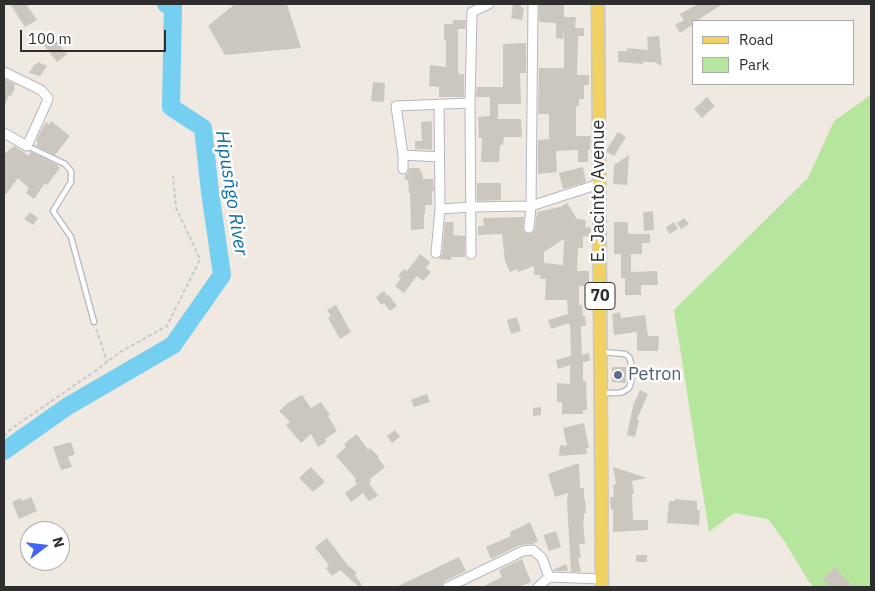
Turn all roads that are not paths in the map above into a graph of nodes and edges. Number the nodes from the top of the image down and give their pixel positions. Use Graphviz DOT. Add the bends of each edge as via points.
graph roads {
  1 [pos="489,4"];
  2 [pos="533,4"];
  3 [pos="598,4"];
  4 [pos="4,72"];
  5 [pos="439,104"];
  6 [pos="470,104"];
  7 [pos="4,133"];
  8 [pos="28,146"];
  9 [pos="403,155"];
  10 [pos="439,157"];
  11 [pos="403,168"];
  12 [pos="599,184"];
  13 [pos="531,206"];
  14 [pos="471,207"];
  15 [pos="440,209"];
  16 [pos="529,228"];
  17 [pos="436,253"];
  18 [pos="471,254"];
  19 [pos="94,322"];
  20 [pos="600,352"];
  21 [pos="601,393"];
  22 [pos="544,582"];
  23 [pos="602,583"];
  24 [pos="448,587"];
  25 [pos="553,587"];
  1 -- 6 [label="street" via="472,12"];
  2 -- 13 [label="street"];
  3 -- 12 [label="main road, E. Jacinto Avenue / 70"];
  4 -- 8 [label="street" via="41,90 48,98"];
  5 -- 6 [label="street"];
  5 -- 9 [label="street" via="396,106"];
  5 -- 10 [label="street"];
  6 -- 14 [label="street"];
  7 -- 8 [label="street"];
  8 -- 19 [label="lane" via="65,164 70,171 71,182 53,211 71,237"];
  9 -- 10 [label="street"];
  9 -- 11 [label="street"];
  10 -- 15 [label="street"];
  12 -- 13 [label="street"];
  12 -- 20 [label="main road, E. Jacinto Avenue / 70"];
  13 -- 14 [label="street"];
  13 -- 16 [label="street"];
  14 -- 15 [label="street"];
  14 -- 18 [label="street"];
  15 -- 17 [label="street"];
  20 -- 21 [label="main road, E. Jacinto Avenue / 70"];
  20 -- 21 [label="lane" via="625,354 631,363 629,388 618,393"];
  21 -- 23 [label="main road, E. Jacinto Avenue / 70"];
  22 -- 23 [label="street"];
  22 -- 24 [label="street" via="542,558 533,550 524,550"];
  22 -- 25 [label="street"];
}
